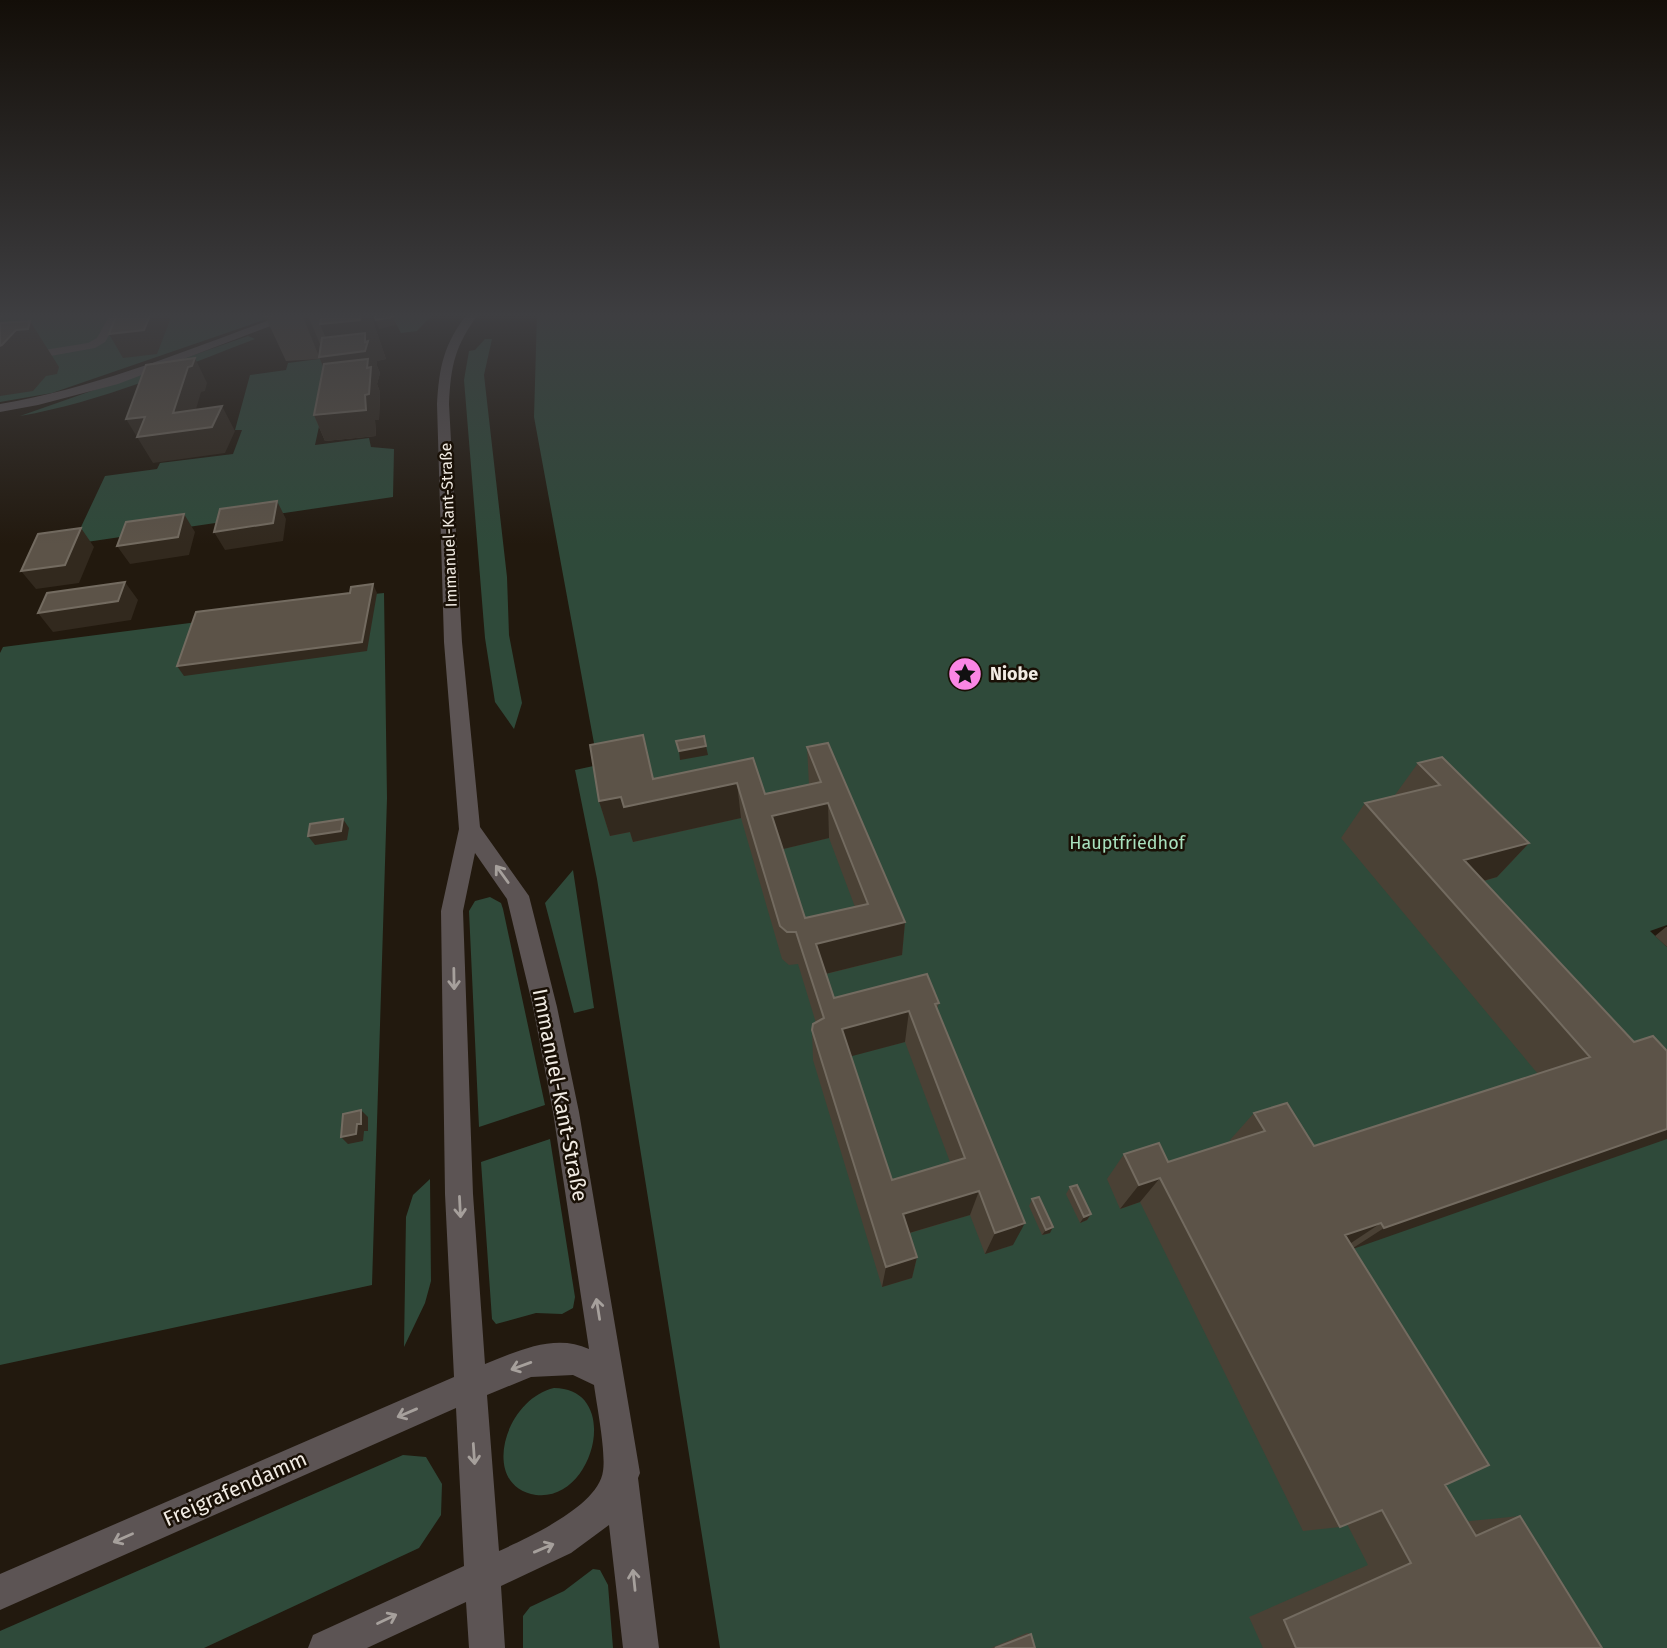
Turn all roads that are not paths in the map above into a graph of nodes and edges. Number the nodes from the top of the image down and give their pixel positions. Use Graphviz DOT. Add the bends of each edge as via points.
graph roads {
  1 [pos="82,390"];
  2 [pos="444,390"];
  3 [pos="0,408"];
  4 [pos="470,829"];
  5 [pos="609,1376"];
  6 [pos="470,1386"];
  7 [pos="623,1473"];
  8 [pos="482,1574"];
  9 [pos="0,1592"];
  10 [pos="326,1648"];
  11 [pos="487,1648"];
  12 [pos="641,1648"];
  1 -- 3 [label="street"];
  2 -- 4 [label="street, Immanuel-Kant-Straße" via="453,642"];
  5 -- 4 [label="street, Immanuel-Kant-Straße, one-way" via="566,1112 518,896"];
  4 -- 6 [label="street, Immanuel-Kant-Straße, one-way" via="452,911"];
  5 -- 6 [label="street, one-way" via="575,1359 531,1362"];
  5 -- 7 [label="street, Immanuel-Kant-Straße"];
  6 -- 8 [label="street, Immanuel-Kant-Straße, one-way"];
  6 -- 9 [label="street, Freigrafendamm, one-way"];
  8 -- 7 [label="street, one-way" via="559,1541 598,1511"];
  12 -- 7 [label="street, Immanuel-Kant-Straße, one-way"];
  10 -- 8 [label="street, one-way"];
  8 -- 11 [label="street, Immanuel-Kant-Straße"];
}
